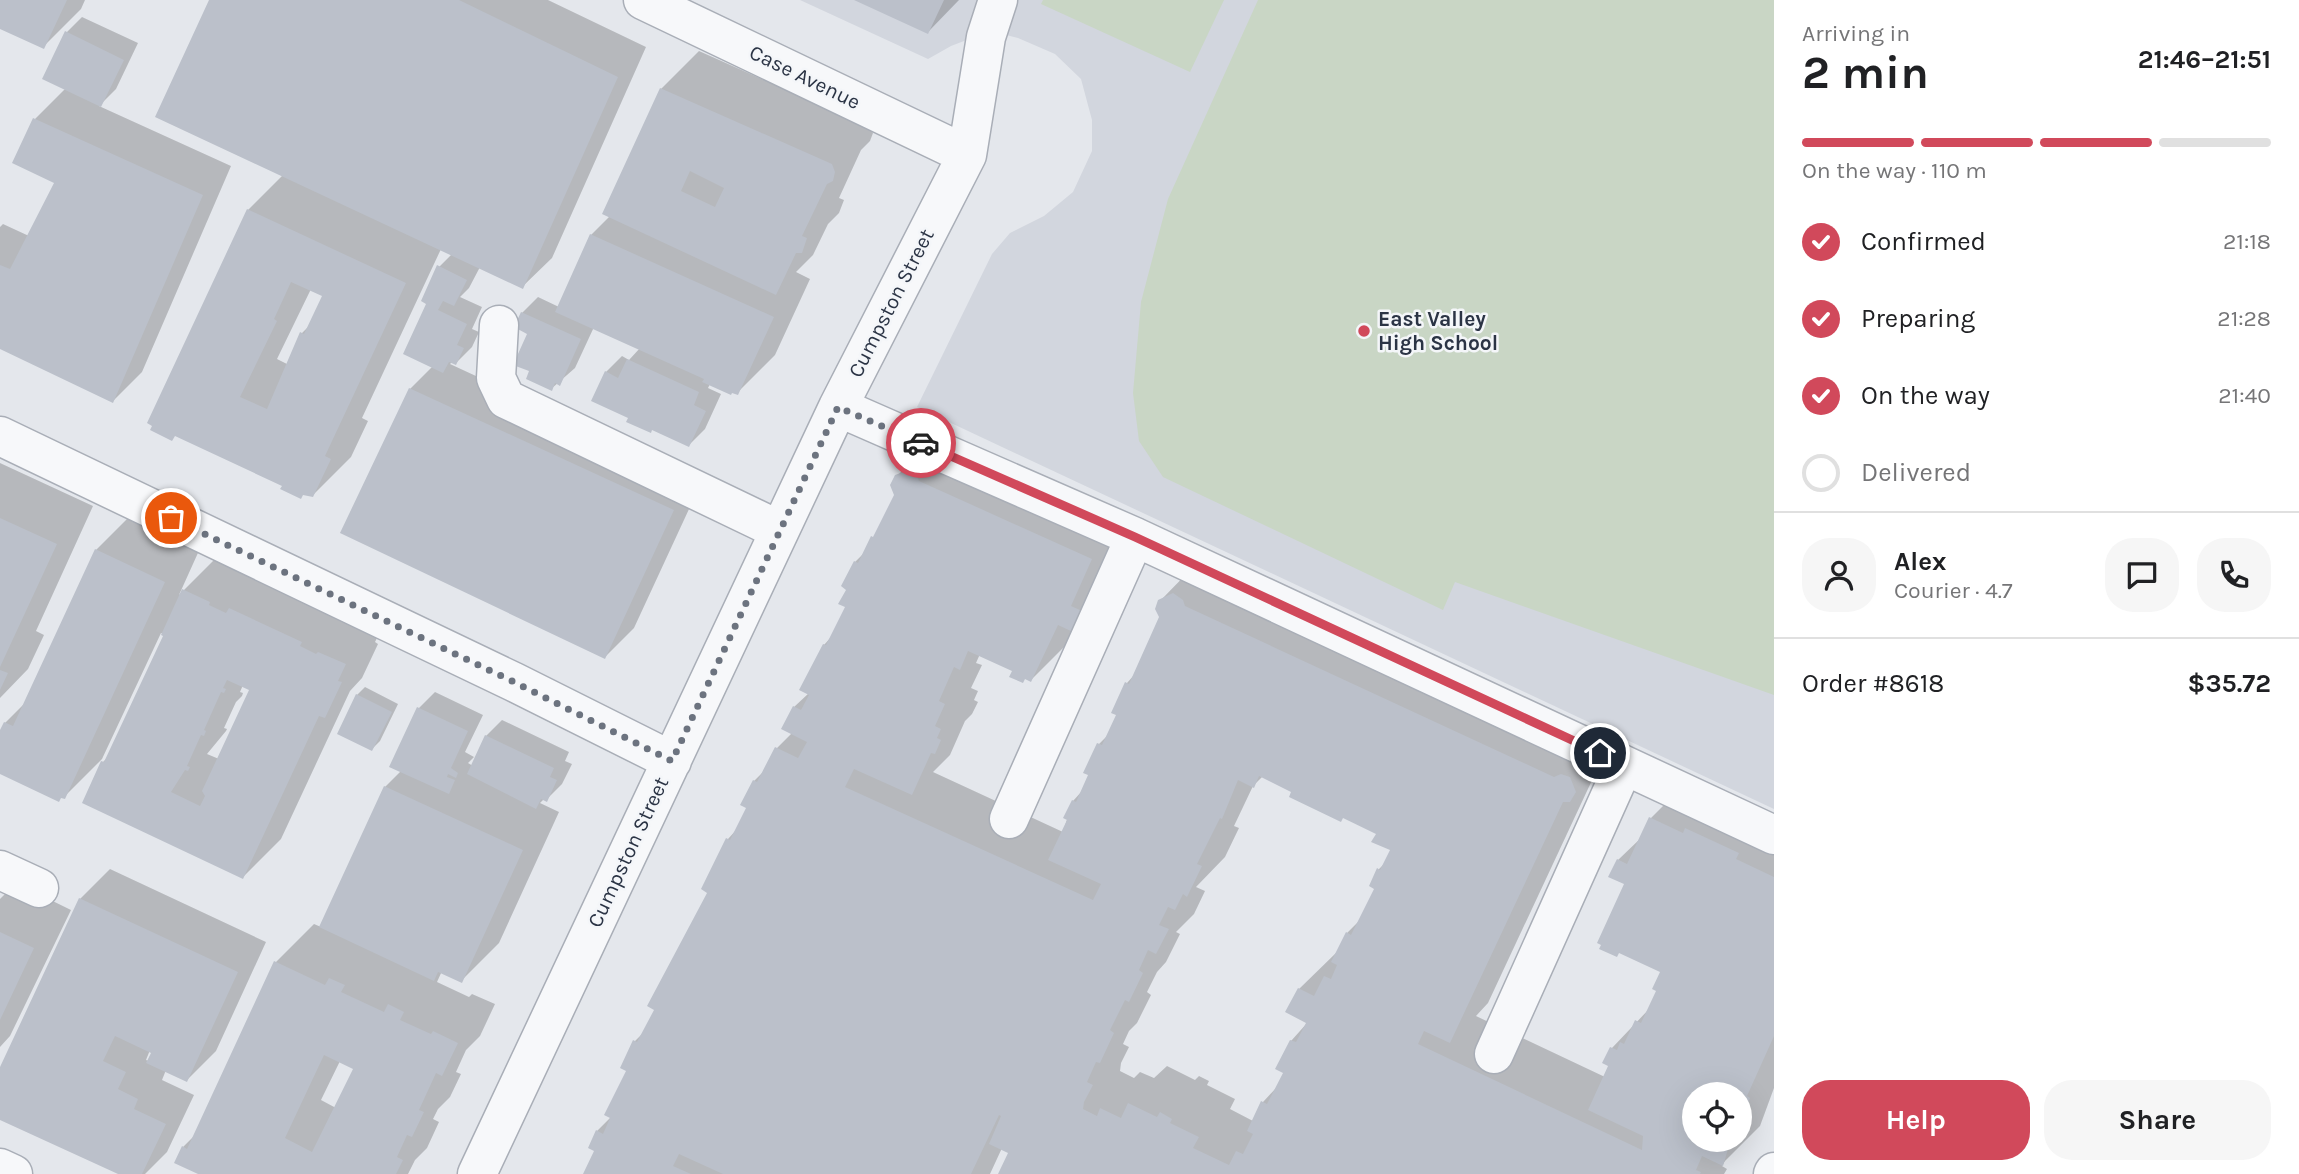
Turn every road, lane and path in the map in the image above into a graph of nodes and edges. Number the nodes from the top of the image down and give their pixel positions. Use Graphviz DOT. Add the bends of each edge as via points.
graph roads {
  1 [pos="643,0"];
  2 [pos="998,0"];
  3 [pos="967,155"];
  4 [pos="499,326"];
  5 [pos="838,407"];
  6 [pos="0,436"];
  7 [pos="779,530"];
  8 [pos="1135,537"];
  9 [pos="672,761"];
  10 [pos="1624,765"];
  11 [pos="1009,820"];
  12 [pos="1774,835"];
  13 [pos="0,870"];
  14 [pos="39,888"];
  15 [pos="1494,1054"];
  16 [pos="0,1168"];
  17 [pos="13,1174"];
  18 [pos="477,1174"];
  1 -- 3 [label="street, Case Avenue"];
  2 -- 3 [label="street, Cumpston Street" via="986,37"];
  3 -- 5 [label="street, Cumpston Street"];
  4 -- 7 [label="street" via="496,378 506,399"];
  5 -- 7 [label="street, Cumpston Street"];
  5 -- 8 [label="street"];
  6 -- 9 [label="street"];
  7 -- 9 [label="street, Cumpston Street"];
  8 -- 10 [label="street"];
  8 -- 11 [label="street"];
  9 -- 18 [label="street, Cumpston Street"];
  10 -- 12 [label="street"];
  10 -- 15 [label="street"];
  13 -- 14 [label="street"];
  16 -- 17 [label="street"];
}
